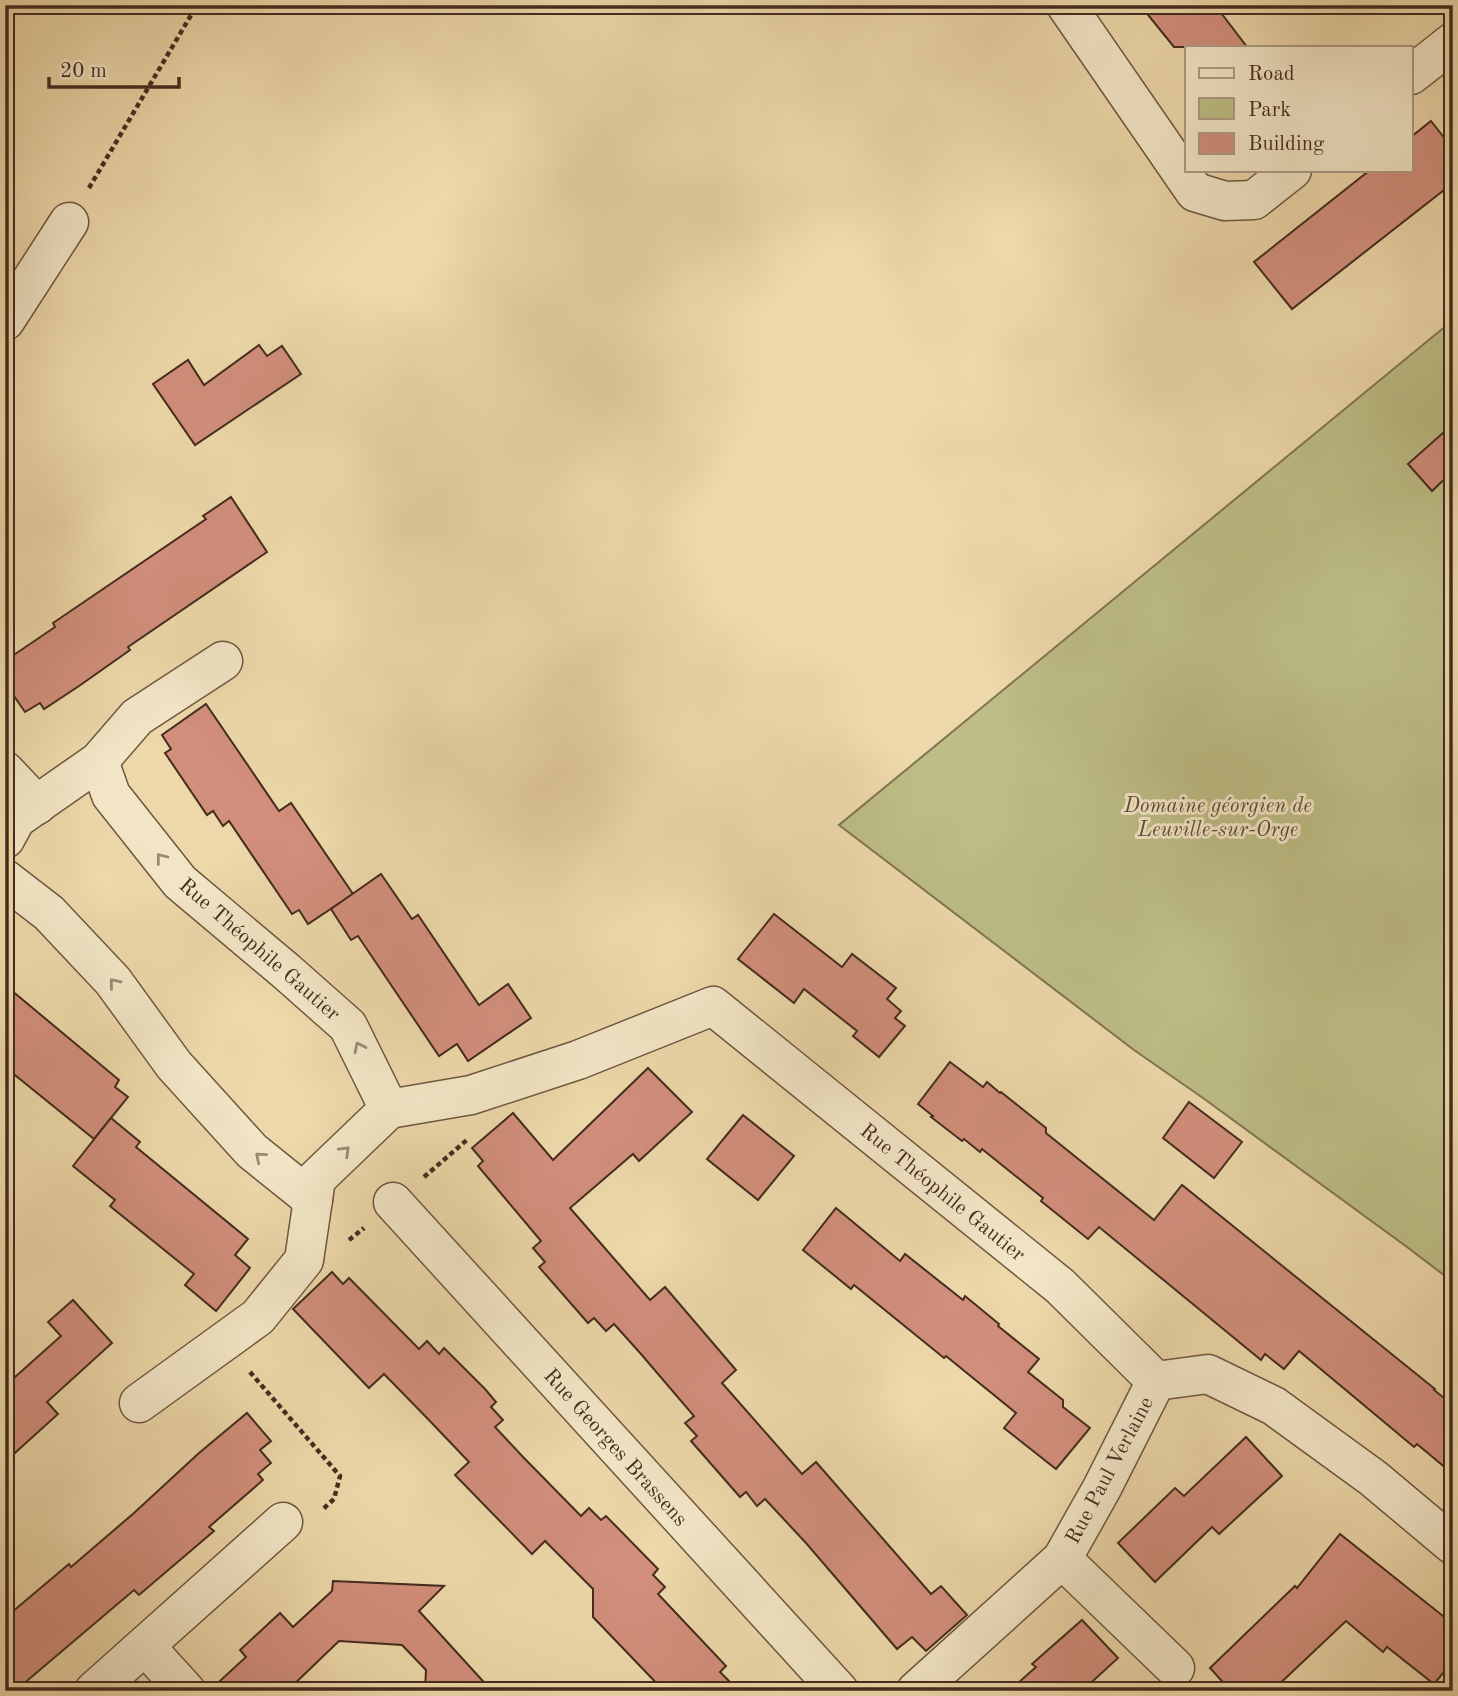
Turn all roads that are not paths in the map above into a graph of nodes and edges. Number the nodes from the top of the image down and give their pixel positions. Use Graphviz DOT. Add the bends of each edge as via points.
graph roads {
  1 [pos="1066,5"];
  2 [pos="1453,42"];
  3 [pos="1412,74"];
  4 [pos="1289,172"];
  5 [pos="69,222"];
  6 [pos="5,321"];
  7 [pos="223,661"];
  8 [pos="99,761"];
  9 [pos="5,771"];
  10 [pos="37,805"];
  11 [pos="5,839"];
  12 [pos="5,878"];
  13 [pos="389,1109"];
  14 [pos="313,1200"];
  15 [pos="393,1202"];
  16 [pos="1156,1381"];
  17 [pos="139,1403"];
  18 [pos="283,1522"];
  19 [pos="1453,1545"];
  20 [pos="1062,1559"];
  21 [pos="145,1646"];
  22 [pos="1175,1668"];
  23 [pos="94,1691"];
  24 [pos="186,1691"];
  25 [pos="839,1691"];
  26 [pos="916,1691"];
  1 -- 4 [label="street" via="1195,192 1225,201 1254,200"];
  2 -- 3 [label="street"];
  5 -- 6 [label="street"];
  7 -- 8 [label="street" via="137,717"];
  8 -- 10 [label="street"];
  13 -- 8 [label="street, Rue Théophile Gautier, one-way" via="348,1026 180,882 111,795"];
  9 -- 10 [label="street"];
  10 -- 11 [label="street" via="16,819"];
  14 -- 12 [label="street, one-way" via="252,1151 174,1065 113,981 49,913"];
  14 -- 13 [label="street, one-way" via="316,1179"];
  13 -- 16 [label="street, Rue Théophile Gautier" via="471,1095 578,1060 713,1006 1060,1286"];
  14 -- 17 [label="street" via="304,1260 258,1317"];
  15 -- 25 [label="street, Rue Georges Brassens"];
  16 -- 19 [label="street" via="1208,1374 1274,1406 1374,1478"];
  16 -- 20 [label="street, Rue Paul Verlaine"];
  18 -- 21 [label="street"];
  20 -- 22 [label="street, Rue Paul Verlaine"];
  20 -- 26 [label="street, Rue Paul Verlaine"];
  21 -- 23 [label="street"];
  21 -- 24 [label="street"];
}
